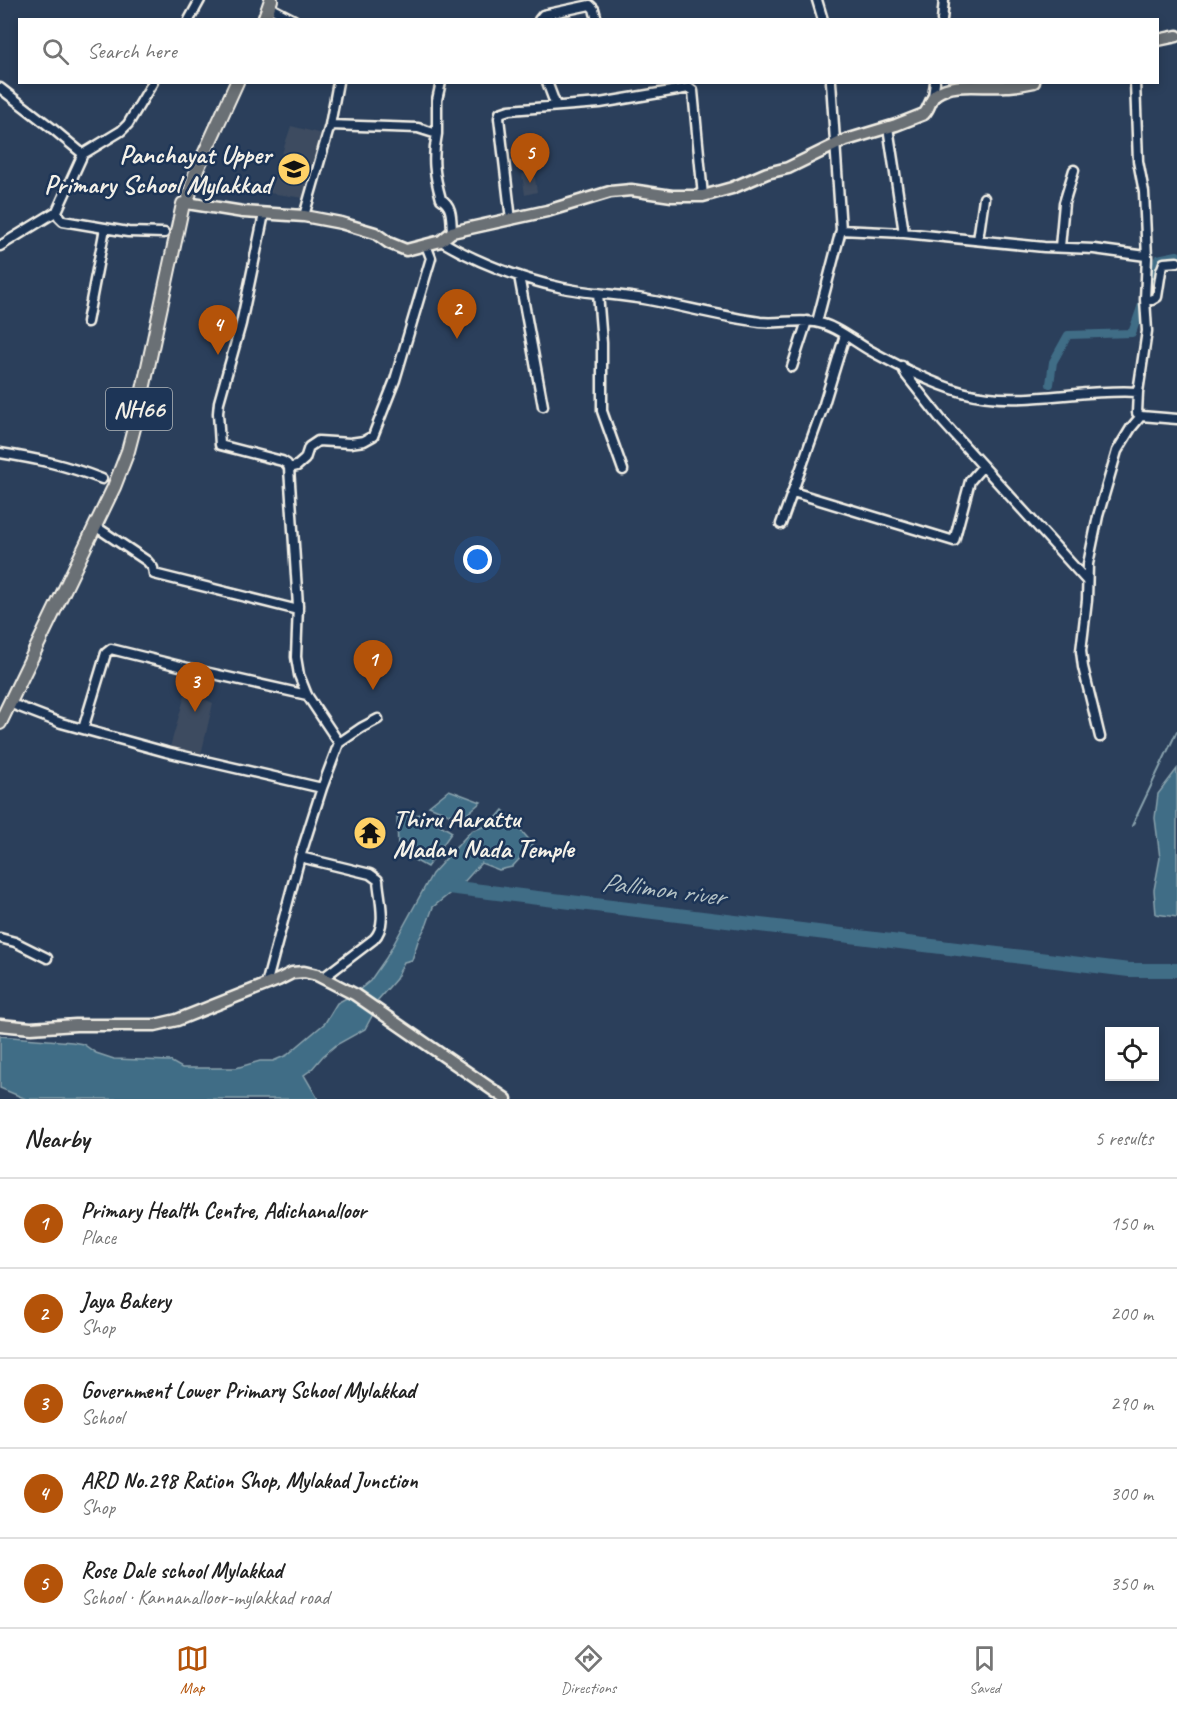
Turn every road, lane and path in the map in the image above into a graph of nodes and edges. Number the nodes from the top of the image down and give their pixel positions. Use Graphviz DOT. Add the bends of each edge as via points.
graph roads {
  1 [pos="200,0"];
  2 [pos="817,0"];
  3 [pos="944,0"];
  4 [pos="270,3"];
  5 [pos="190,18"];
  6 [pos="265,18"];
  7 [pos="291,18"];
  8 [pos="541,18"];
  9 [pos="596,18"];
  10 [pos="823,18"];
  11 [pos="942,18"];
  12 [pos="1177,36"];
  13 [pos="1159,40"];
  14 [pos="152,84"];
  15 [pos="236,84"];
  16 [pos="338,84"];
  17 [pos="440,84"];
  18 [pos="548,84"];
  19 [pos="831,84"];
  20 [pos="935,84"];
  21 [pos="1020,84"];
  22 [pos="1135,84"];
  23 [pos="0,88"];
  24 [pos="933,97"];
  25 [pos="556,106"];
  26 [pos="330,125"];
  27 [pos="888,127"];
  28 [pos="437,134"];
  29 [pos="835,145"];
  30 [pos="83,154"];
  31 [pos="1074,170"];
  32 [pos="703,196"];
  33 [pos="984,198"];
  34 [pos="187,203"];
  35 [pos="57,212"];
  36 [pos="264,214"];
  37 [pos="304,216"];
  38 [pos="511,220"];
  39 [pos="105,228"];
  40 [pos="841,230"];
  41 [pos="452,232"];
  42 [pos="164,233"];
  43 [pos="904,233"];
  44 [pos="978,240"];
  45 [pos="441,241"];
  46 [pos="426,244"];
  47 [pos="0,246"];
  48 [pos="1060,247"];
  49 [pos="1146,256"];
  50 [pos="1177,262"];
  51 [pos="519,276"];
  52 [pos="598,293"];
  53 [pos="1145,299"];
  54 [pos="807,321"];
  55 [pos="87,322"];
  56 [pos="817,322"];
  57 [pos="845,335"];
  58 [pos="902,366"];
  59 [pos="792,367"];
  60 [pos="1138,392"];
  61 [pos="543,406"];
  62 [pos="1141,416"];
  63 [pos="1177,419"];
  64 [pos="0,453"];
  65 [pos="983,466"];
  66 [pos="288,468"];
  67 [pos="623,470"];
  68 [pos="102,479"];
  69 [pos="793,492"];
  70 [pos="782,524"];
  71 [pos="95,526"];
  72 [pos="1088,581"];
  73 [pos="298,610"];
  74 [pos="307,695"];
  75 [pos="9,703"];
  76 [pos="378,719"];
  77 [pos="0,723"];
  78 [pos="83,729"];
  79 [pos="1100,737"];
  80 [pos="339,743"];
  81 [pos="322,788"];
  82 [pos="300,857"];
  83 [pos="0,938"];
  84 [pos="47,958"];
  85 [pos="322,978"];
  86 [pos="266,985"];
  87 [pos="0,1025"];
  88 [pos="506,1099"];
  1 -- 5 [label="street"];
  2 -- 10 [label="street"];
  3 -- 11 [label="street"];
  4 -- 6 [label="highway"];
  4 -- 7 [label="street"];
  8 -- 9 [label="street" via="590,5"];
  12 -- 13 [label="main road"];
  14 -- 30 [label="street" via="128,124"];
  15 -- 34 [label="highway, NH66" via="195,174"];
  16 -- 26 [label="street"];
  17 -- 28 [label="street" via="436,100"];
  18 -- 25 [label="street"];
  19 -- 29 [label="street"];
  20 -- 24 [label="street"];
  21 -- 24 [label="main road" via="947,88"];
  22 -- 49 [label="street"];
  23 -- 30 [label="street"];
  24 -- 27 [label="main road" via="924,114"];
  25 -- 32 [label="street" via="692,89"];
  25 -- 38 [label="street" via="500,113"];
  26 -- 28 [label="street" via="418,128"];
  26 -- 37 [label="street"];
  27 -- 29 [label="main road"];
  27 -- 43 [label="street"];
  28 -- 41 [label="street" via="435,178 441,199 450,208"];
  29 -- 32 [label="main road" via="788,168"];
  29 -- 40 [label="street"];
  30 -- 35 [label="street"];
  31 -- 48 [label="street" via="1064,203"];
  32 -- 38 [label="main road" via="610,192"];
  33 -- 44 [label="street"];
  34 -- 36 [label="main road"];
  34 -- 71 [label="highway, NH66" via="183,204 128,451"];
  35 -- 39 [label="street" via="63,221"];
  35 -- 47 [label="street"];
  36 -- 37 [label="main road"];
  36 -- 66 [label="street" via="241,324 219,402 220,445 282,461"];
  37 -- 46 [label="main road" via="362,229 406,250"];
  38 -- 41 [label="main road"];
  39 -- 42 [label="street"];
  39 -- 55 [label="street"];
  40 -- 43 [label="street"];
  40 -- 56 [label="street"];
  41 -- 45 [label="main road"];
  43 -- 44 [label="street"];
  44 -- 48 [label="street"];
  45 -- 46 [label="main road"];
  45 -- 51 [label="street"];
  46 -- 66 [label="street" via="431,258 395,380 373,436 350,443 318,441 309,447 305,459"];
  48 -- 49 [label="street"];
  49 -- 53 [label="street"];
  50 -- 53 [label="street" via="1164,263 1157,297"];
  51 -- 52 [label="street" via="560,288"];
  51 -- 61 [label="street"];
  52 -- 54 [label="street" via="762,322"];
  52 -- 67 [label="street" via="602,411"];
  53 -- 60 [label="street" via="1147,331"];
  54 -- 56 [label="street"];
  54 -- 59 [label="street"];
  56 -- 57 [label="street"];
  57 -- 58 [label="street"];
  57 -- 69 [label="street"];
  58 -- 60 [label="street" via="959,392 978,396"];
  58 -- 65 [label="street" via="943,422"];
  60 -- 62 [label="street" via="1137,413"];
  62 -- 63 [label="street"];
  62 -- 72 [label="street" via="1113,462 1090,550"];
  64 -- 68 [label="street" via="36,458"];
  65 -- 69 [label="street" via="970,481 954,541"];
  65 -- 72 [label="street"];
  66 -- 73 [label="street"];
  69 -- 70 [label="street"];
  71 -- 73 [label="street" via="147,561 154,574"];
  71 -- 75 [label="highway, NH66"];
  72 -- 79 [label="street" via="1081,651"];
  73 -- 74 [label="street" via="296,657"];
  74 -- 78 [label="street" via="111,649 106,653"];
  74 -- 80 [label="street"];
  75 -- 77 [label="highway, NH66"];
  75 -- 78 [label="street"];
  76 -- 80 [label="street"];
  78 -- 81 [label="street"];
  80 -- 81 [label="street"];
  81 -- 82 [label="street"];
  82 -- 85 [label="street" via="370,874 378,880 380,931"];
  82 -- 86 [label="street"];
  83 -- 84 [label="street"];
  85 -- 86 [label="main road" via="292,973"];
  85 -- 88 [label="main road" via="354,994"];
  86 -- 87 [label="main road" via="155,1025"];
}
